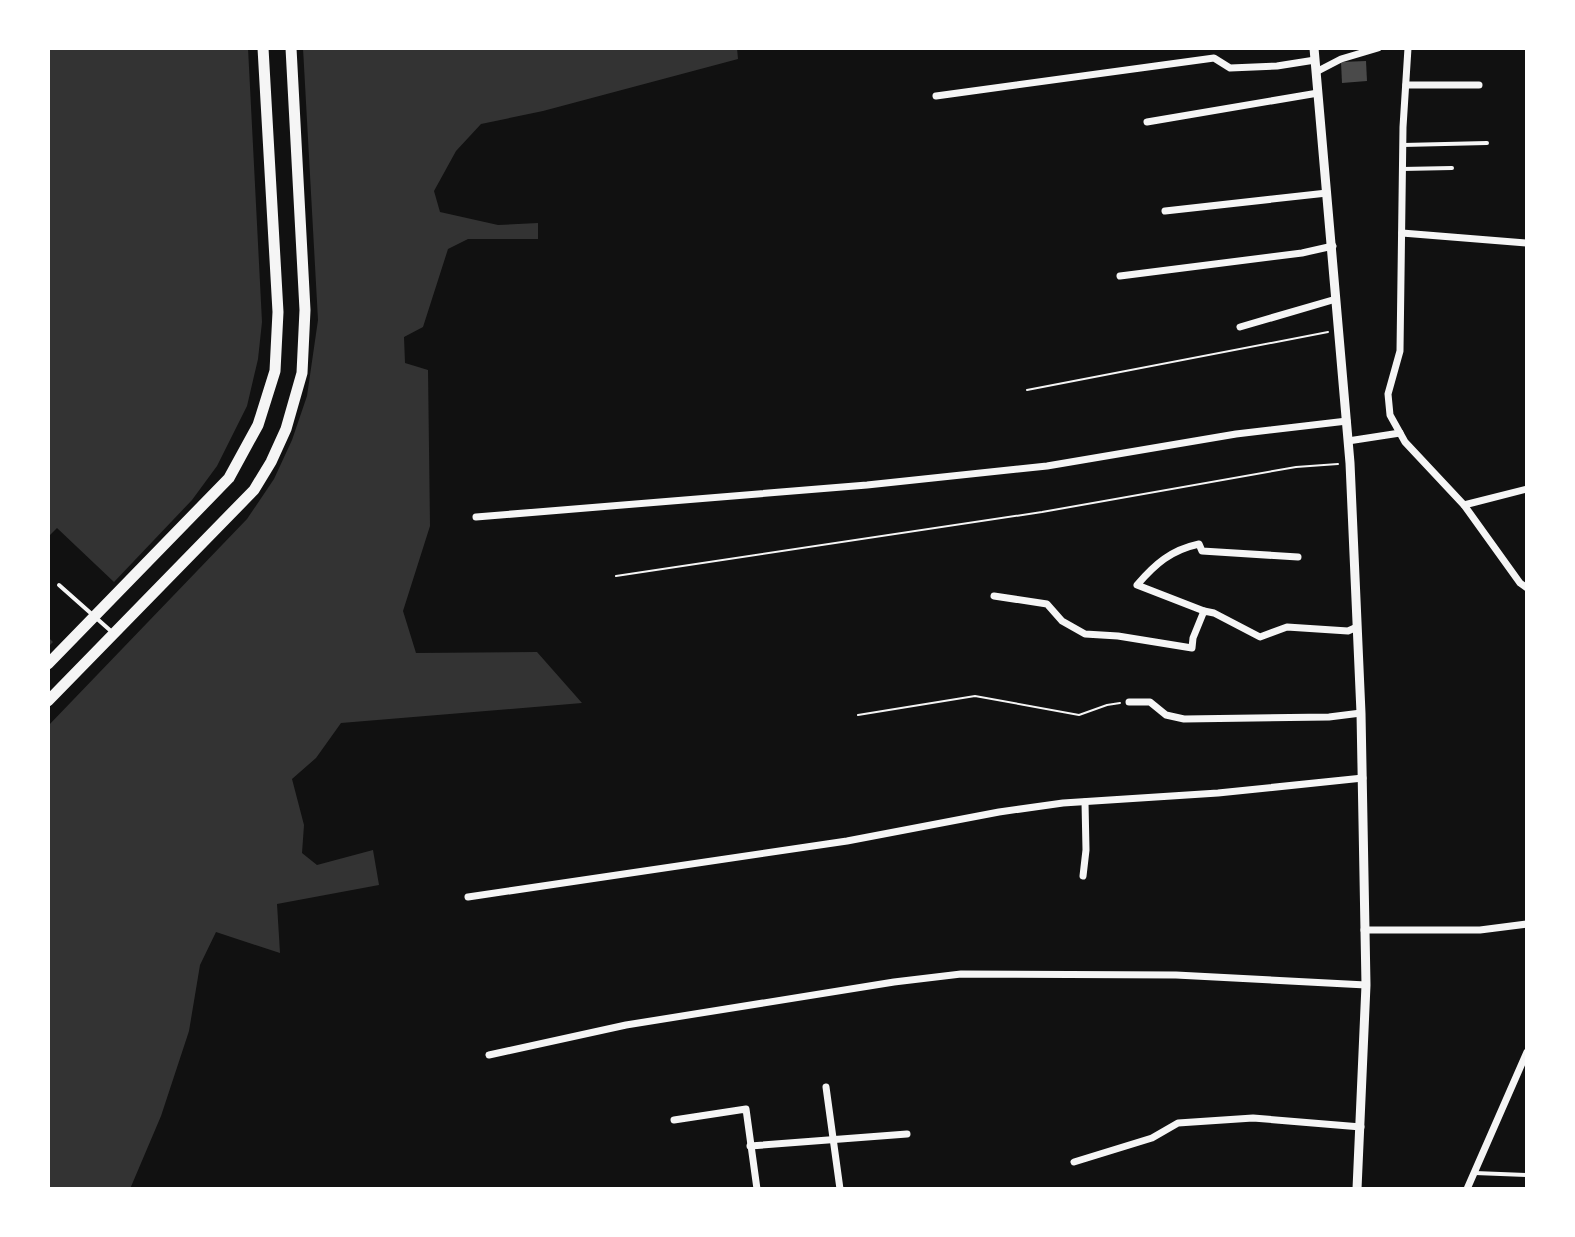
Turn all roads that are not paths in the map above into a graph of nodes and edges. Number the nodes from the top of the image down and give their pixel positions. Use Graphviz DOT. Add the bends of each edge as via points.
graph roads {
  1 [pos="263,48"];
  2 [pos="291,48"];
  3 [pos="1314,48"];
  4 [pos="1378,48"];
  5 [pos="1408,48"];
  6 [pos="1315,60"];
  7 [pos="1316,72"];
  8 [pos="1406,85"];
  9 [pos="1479,85"];
  10 [pos="1318,93"];
  11 [pos="936,96"];
  12 [pos="1147,122"];
  13 [pos="1487,143"];
  14 [pos="1403,145"];
  15 [pos="1452,168"];
  16 [pos="1402,169"];
  17 [pos="1327,193"];
  18 [pos="1165,211"];
  19 [pos="1402,233"];
  20 [pos="1527,243"];
  21 [pos="1333,246"];
  22 [pos="1120,276"];
  23 [pos="1336,299"];
  24 [pos="1240,327"];
  25 [pos="1347,421"];
  26 [pos="1400,433"];
  27 [pos="1348,441"];
  28 [pos="1527,489"];
  29 [pos="1464,505"];
  30 [pos="476,517"];
  31 [pos="1298,557"];
  32 [pos="59,585"];
  33 [pos="1527,588"];
  34 [pos="994,596"];
  35 [pos="1204,611"];
  36 [pos="94,616"];
  37 [pos="1357,627"];
  38 [pos="114,634"];
  39 [pos="48,664"];
  40 [pos="48,701"];
  41 [pos="1129,702"];
  42 [pos="1361,713"];
  43 [pos="1363,778"];
  44 [pos="1085,802"];
  45 [pos="1083,876"];
  46 [pos="468,897"];
  47 [pos="1527,924"];
  48 [pos="1364,930"];
  49 [pos="1366,985"];
  50 [pos="1527,1052"];
  51 [pos="489,1055"];
  52 [pos="826,1087"];
  53 [pos="674,1120"];
  54 [pos="1361,1127"];
  55 [pos="907,1134"];
  56 [pos="833,1140"];
  57 [pos="750,1146"];
  58 [pos="1074,1162"];
  59 [pos="1473,1173"];
  60 [pos="1527,1175"];
  61 [pos="757,1189"];
  62 [pos="840,1189"];
  63 [pos="1357,1189"];
  64 [pos="1467,1189"];
  1 -- 36 [label="main road" via="278,312 275,371 258,425 229,478"];
  2 -- 38 [label="main road" via="305,310 302,373 286,429 254,490"];
  3 -- 6 [label="street"];
  4 -- 7 [label="street"];
  5 -- 8 [label="street"];
  6 -- 7 [label="street"];
  6 -- 11 [label="street" via="1230,68 1214,58"];
  7 -- 10 [label="street"];
  8 -- 9 [label="street"];
  8 -- 14 [label="street"];
  10 -- 12 [label="street"];
  10 -- 17 [label="street"];
  13 -- 14 [label="lane"];
  14 -- 16 [label="street"];
  15 -- 16 [label="lane"];
  16 -- 19 [label="street"];
  17 -- 18 [label="street"];
  17 -- 21 [label="street"];
  19 -- 20 [label="street"];
  19 -- 26 [label="street" via="1400,351 1388,394 1390,415"];
  21 -- 22 [label="street"];
  21 -- 23 [label="street"];
  23 -- 24 [label="street"];
  23 -- 25 [label="street"];
  25 -- 27 [label="street"];
  25 -- 30 [label="street" via="1047,466"];
  26 -- 27 [label="street"];
  26 -- 29 [label="street"];
  27 -- 37 [label="street"];
  28 -- 29 [label="street"];
  29 -- 33 [label="street"];
  31 -- 35 [label="street" via="1202,551 1199,544 1157,562 1137,585"];
  32 -- 36 [label="lane"];
  34 -- 35 [label="street" via="1047,604 1062,621 1085,634 1192,648"];
  35 -- 37 [label="street" via="1260,637 1287,627"];
  36 -- 38 [label="lane"];
  36 -- 39 [label="main road"];
  37 -- 42 [label="street"];
  38 -- 40 [label="main road"];
  41 -- 42 [label="street" via="1150,702 1166,715 1184,719"];
  42 -- 43 [label="street"];
  43 -- 44 [label="street"];
  43 -- 48 [label="street"];
  44 -- 45 [label="street"];
  44 -- 46 [label="street"];
  47 -- 48 [label="street" via="1480,930"];
  48 -- 49 [label="street"];
  49 -- 51 [label="street" via="1176,975 961,974 626,1025"];
  49 -- 54 [label="street"];
  50 -- 59 [label="street"];
  52 -- 56 [label="street"];
  53 -- 57 [label="street" via="746,1109"];
  54 -- 58 [label="street" via="1253,1118 1178,1123 1152,1138"];
  54 -- 63 [label="street"];
  55 -- 56 [label="street"];
  56 -- 57 [label="street"];
  56 -- 62 [label="street"];
  57 -- 61 [label="street"];
  59 -- 60 [label="lane"];
  59 -- 64 [label="street"];
}
